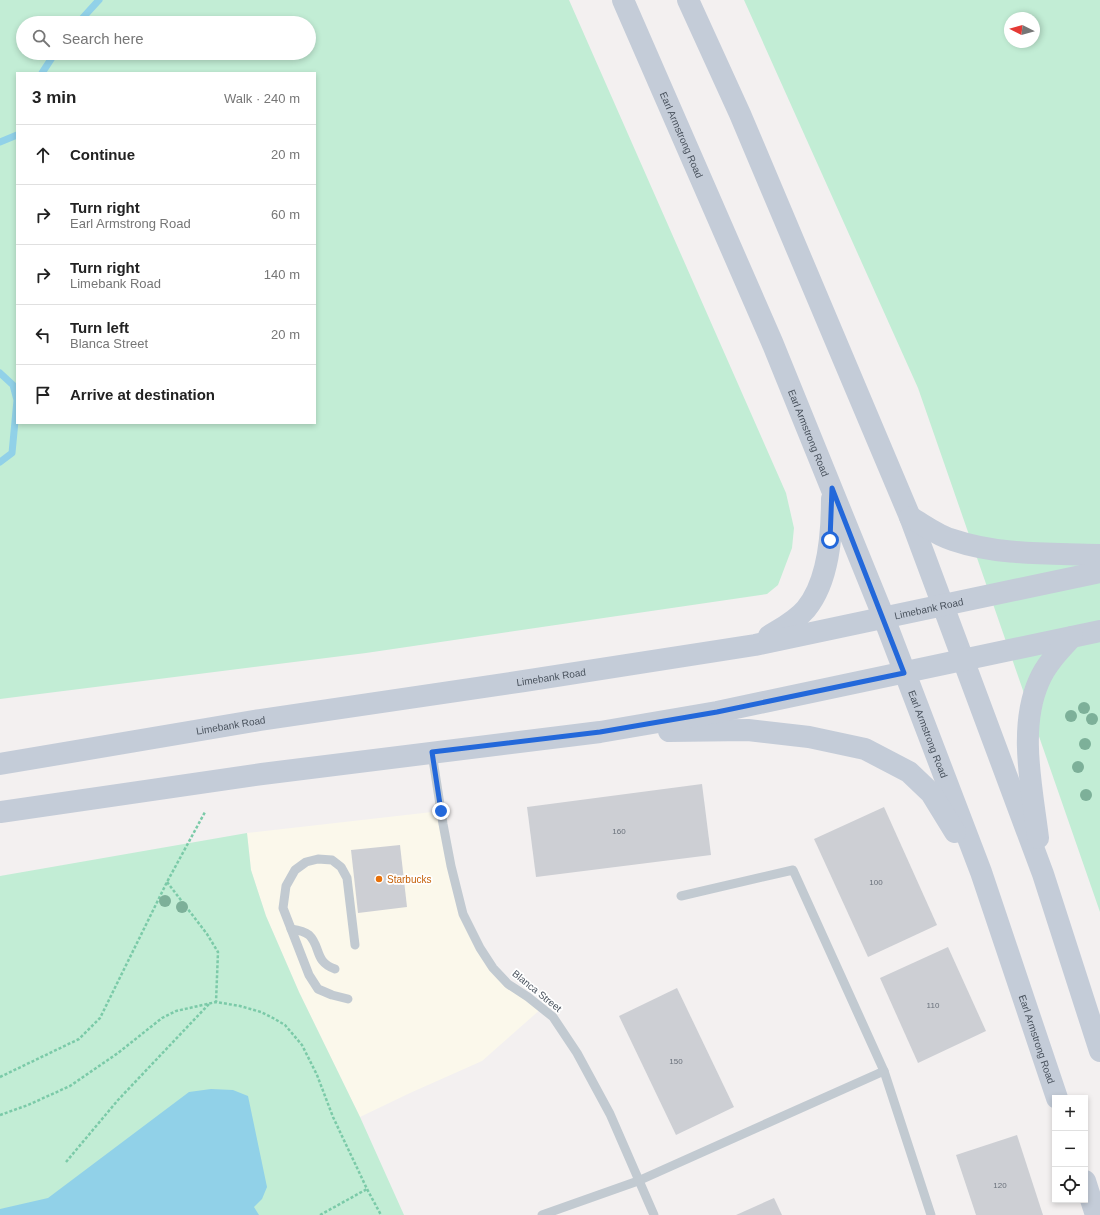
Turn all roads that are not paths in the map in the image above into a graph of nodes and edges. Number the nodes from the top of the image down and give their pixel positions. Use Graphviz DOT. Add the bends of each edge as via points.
graph roads {
  1 [pos="623,0"];
  2 [pos="688,0"];
  3 [pos="832,488"];
  4 [pos="910,517"];
  5 [pos="1100,555"];
  6 [pos="1100,572"];
  7 [pos="942,606"];
  8 [pos="884,618"];
  9 [pos="1100,630"];
  10 [pos="1072,637"];
  11 [pos="755,645"];
  12 [pos="962,661"];
  13 [pos="904,673"];
  14 [pos="600,732"];
  15 [pos="432,752"];
  16 [pos="0,764"];
  17 [pos="0,812"];
  18 [pos="981,872"];
  19 [pos="1043,874"];
  20 [pos="681,896"];
  21 [pos="291,929"];
  22 [pos="355,945"];
  23 [pos="335,969"];
  24 [pos="348,999"];
  25 [pos="1100,1051"];
  26 [pos="884,1071"];
  27 [pos="1056,1095"];
  28 [pos="638,1181"];
  29 [pos="1088,1190"];
  30 [pos="542,1215"];
  31 [pos="654,1215"];
  32 [pos="931,1215"];
  33 [pos="1096,1215"];
  1 -- 3 [label="main road, Earl Armstrong Road" via="772,342"];
  2 -- 4 [label="main road" via="740,114"];
  3 -- 8 [label="main road, Earl Armstrong Road"];
  3 -- 11 [label="main road" via="830,540 819,588 806,609 793,622"];
  4 -- 5 [label="main road" via="952,540 981,547 1041,554"];
  4 -- 7 [label="main road"];
  6 -- 7 [label="main road, Limebank Road"];
  7 -- 8 [label="main road, Limebank Road"];
  7 -- 12 [label="main road"];
  8 -- 11 [label="main road, Limebank Road"];
  8 -- 13 [label="main road, Earl Armstrong Road"];
  9 -- 10 [label="main road"];
  10 -- 12 [label="main road"];
  10 -- 19 [label="main road" via="1051,661 1039,680 1029,713 1030,768"];
  11 -- 16 [label="main road, Limebank Road" via="260,720"];
  12 -- 13 [label="main road"];
  12 -- 19 [label="main road"];
  13 -- 14 [label="main road" via="717,712"];
  13 -- 18 [label="main road, Earl Armstrong Road"];
  14 -- 15 [label="main road"];
  14 -- 18 [label="main road" via="748,730 809,737 865,749 909,772 931,793"];
  15 -- 17 [label="main road"];
  15 -- 28 [label="lane, Blanca Street" via="451,866 463,914 493,968 508,984 554,1017 610,1114"];
  18 -- 27 [label="main road, Earl Armstrong Road"];
  19 -- 25 [label="main road"];
  20 -- 26 [label="lane" via="793,870"];
  21 -- 22 [label="lane" via="283,908 286,886 295,870 306,862 318,859 332,860 347,878"];
  21 -- 23 [label="lane" via="303,931 310,936 327,967"];
  21 -- 24 [label="lane" via="309,975 318,989"];
  26 -- 28 [label="lane"];
  26 -- 32 [label="lane"];
  28 -- 30 [label="lane"];
  28 -- 31 [label="lane, Blanca Street"];
  29 -- 33 [label="main road"];
}
